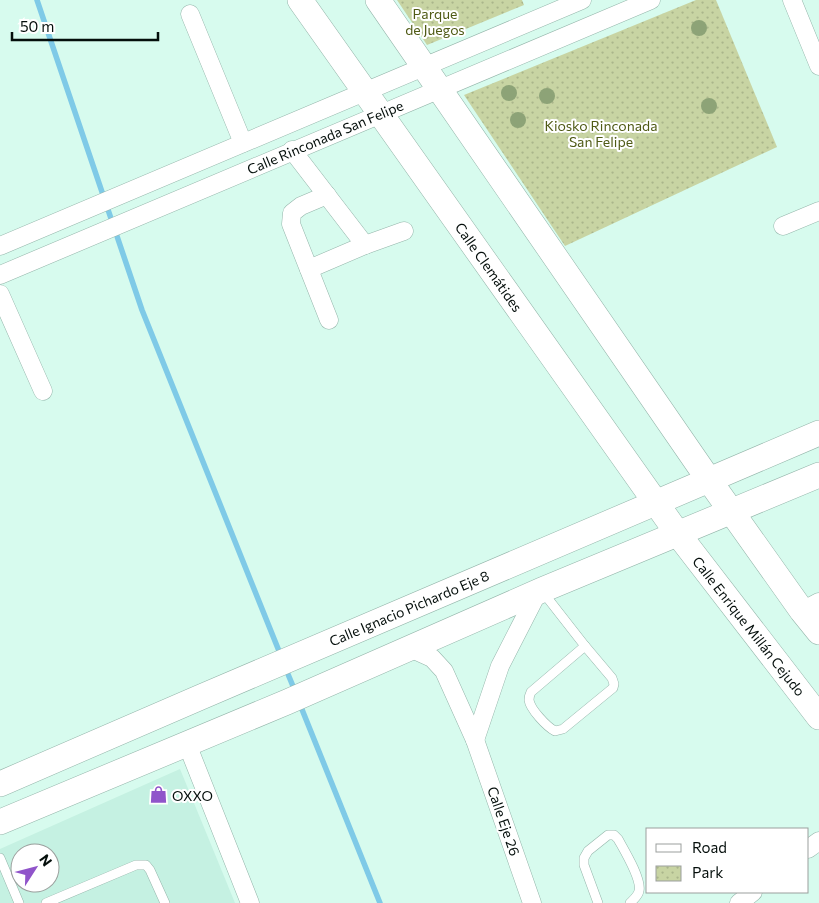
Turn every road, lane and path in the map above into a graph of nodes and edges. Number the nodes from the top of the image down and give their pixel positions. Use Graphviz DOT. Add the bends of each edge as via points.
graph roads {
  1 [pos="300,0"];
  2 [pos="378,0"];
  3 [pos="582,0"];
  4 [pos="651,0"];
  5 [pos="792,0"];
  6 [pos="190,14"];
  7 [pos="423,66"];
  8 [pos="819,66"];
  9 [pos="439,89"];
  10 [pos="364,91"];
  11 [pos="380,114"];
  12 [pos="243,142"];
  13 [pos="292,150"];
  14 [pos="327,196"];
  15 [pos="819,211"];
  16 [pos="783,226"];
  17 [pos="404,231"];
  18 [pos="365,245"];
  19 [pos="0,246"];
  20 [pos="309,269"];
  21 [pos="0,275"];
  22 [pos="0,294"];
  23 [pos="329,320"];
  24 [pos="43,391"];
  25 [pos="819,433"];
  26 [pos="819,475"];
  27 [pos="708,480"];
  28 [pos="656,502"];
  29 [pos="731,512"];
  30 [pos="678,534"];
  31 [pos="540,591"];
  32 [pos="810,606"];
  33 [pos="819,632"];
  34 [pos="585,646"];
  35 [pos="410,648"];
  36 [pos="819,718"];
  37 [pos="475,740"];
  38 [pos="186,744"];
  39 [pos="36,768"];
  40 [pos="0,784"];
  41 [pos="51,800"];
  42 [pos="0,822"];
  43 [pos="819,840"];
  44 [pos="809,848"];
  45 [pos="0,858"];
  46 [pos="19,903"];
  47 [pos="46,903"];
  48 [pos="165,903"];
  49 [pos="250,903"];
  50 [pos="532,903"];
  51 [pos="598,903"];
  52 [pos="630,903"];
  1 -- 10 [label="main road, Calle Clemátides"];
  2 -- 7 [label="main road"];
  3 -- 7 [label="street, Calle Rinconada San Felipe"];
  4 -- 9 [label="street, Calle Rinconada San Felipe"];
  5 -- 8 [label="street"];
  6 -- 12 [label="street"];
  7 -- 9 [label="main road"];
  7 -- 10 [label="street, Calle Rinconada San Felipe"];
  9 -- 11 [label="street, Calle Rinconada San Felipe"];
  9 -- 27 [label="main road"];
  10 -- 11 [label="main road, Calle Clemátides"];
  10 -- 12 [label="street, Calle Rinconada San Felipe"];
  11 -- 13 [label="street, Calle Rinconada San Felipe"];
  11 -- 28 [label="main road, Calle Clemátides"];
  12 -- 19 [label="street, Calle Rinconada San Felipe"];
  13 -- 14 [label="street"];
  13 -- 21 [label="street, Calle Rinconada San Felipe"];
  14 -- 18 [label="street"];
  14 -- 20 [label="street" via="292,212 292,224"];
  15 -- 16 [label="street"];
  17 -- 18 [label="street"];
  18 -- 20 [label="street"];
  20 -- 23 [label="street"];
  22 -- 24 [label="street"];
  25 -- 27 [label="main road, Calle Ignacio Pichardo Eje 8"];
  26 -- 29 [label="main road"];
  27 -- 28 [label="main road, Calle Ignacio Pichardo Eje 8"];
  27 -- 29 [label="main road"];
  28 -- 30 [label="main road, Calle Clemátides"];
  28 -- 39 [label="main road, Calle Ignacio Pichardo Eje 8"];
  29 -- 30 [label="main road"];
  29 -- 32 [label="main road"];
  30 -- 31 [label="main road"];
  30 -- 36 [label="main road, Calle Enrique Millán Cejudo"];
  31 -- 34 [label="lane"];
  31 -- 35 [label="main road"];
  31 -- 37 [label="street" via="500,666"];
  32 -- 33 [label="main road"];
  34 -- 34 [label="lane" via="531,692 532,708 555,731 562,729 613,688 612,678"];
  35 -- 37 [label="street, Calle Eje 26" via="432,658 444,670"];
  35 -- 38 [label="main road"];
  37 -- 50 [label="street, Calle Eje 26"];
  38 -- 41 [label="main road"];
  38 -- 49 [label="street"];
  39 -- 40 [label="main road, Calle Ignacio Pichardo Eje 8"];
  39 -- 41 [label="main road"];
  41 -- 42 [label="main road"];
  43 -- 44 [label="street"];
  45 -- 46 [label="lane"];
  47 -- 48 [label="lane" via="136,865 146,865"];
  51 -- 52 [label="lane" via="584,858 588,851 614,835 639,882 640,890"];
}
